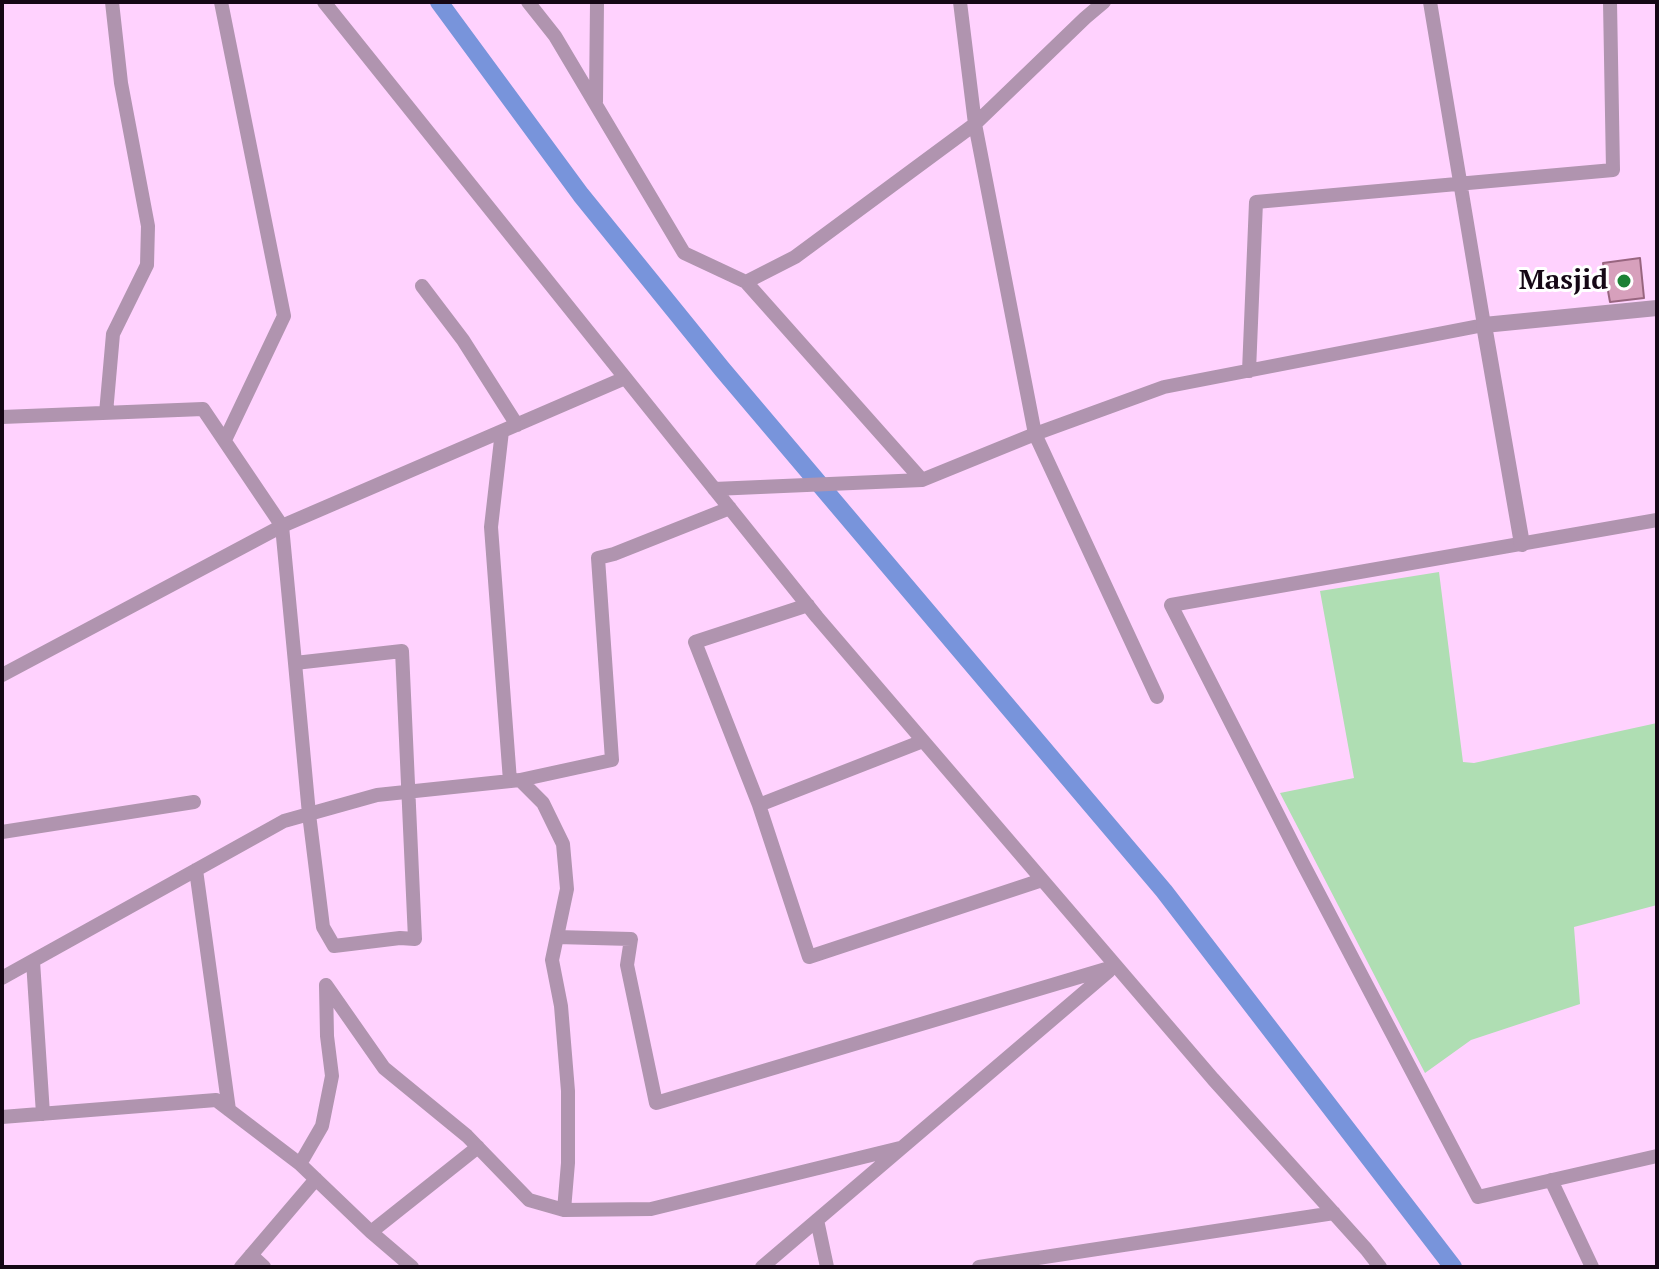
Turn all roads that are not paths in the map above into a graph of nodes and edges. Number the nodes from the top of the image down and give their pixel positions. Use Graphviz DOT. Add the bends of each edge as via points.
graph roads {
  1 [pos="112,2"];
  2 [pos="221,2"];
  3 [pos="324,2"];
  4 [pos="528,2"];
  5 [pos="597,2"];
  6 [pos="960,2"];
  7 [pos="1104,2"];
  8 [pos="1430,2"];
  9 [pos="1610,2"];
  10 [pos="596,103"];
  11 [pos="975,124"];
  12 [pos="1460,185"];
  13 [pos="746,282"];
  14 [pos="422,286"];
  15 [pos="1657,308"];
  16 [pos="1484,325"];
  17 [pos="1249,371"];
  18 [pos="625,378"];
  19 [pos="106,413"];
  20 [pos="2,417"];
  21 [pos="517,425"];
  22 [pos="502,431"];
  23 [pos="1035,434"];
  24 [pos="225,440"];
  25 [pos="922,480"];
  26 [pos="714,489"];
  27 [pos="730,508"];
  28 [pos="1657,520"];
  29 [pos="282,526"];
  30 [pos="1522,544"];
  31 [pos="808,605"];
  32 [pos="295,663"];
  33 [pos="2,675"];
  34 [pos="1157,697"];
  35 [pos="923,741"];
  36 [pos="515,780"];
  37 [pos="408,791"];
  38 [pos="194,802"];
  39 [pos="759,805"];
  40 [pos="309,814"];
  41 [pos="2,832"];
  42 [pos="196,870"];
  43 [pos="1042,880"];
  44 [pos="557,937"];
  45 [pos="33,961"];
  46 [pos="1116,966"];
  47 [pos="2,978"];
  48 [pos="229,1110"];
  49 [pos="43,1114"];
  50 [pos="2,1117"];
  51 [pos="478,1147"];
  52 [pos="902,1147"];
  53 [pos="1657,1156"];
  54 [pos="300,1164"];
  55 [pos="316,1179"];
  56 [pos="1551,1180"];
  57 [pos="564,1210"];
  58 [pos="1334,1213"];
  59 [pos="817,1220"];
  60 [pos="371,1232"];
  61 [pos="251,1255"];
  62 [pos="241,1267"];
  63 [pos="264,1267"];
  64 [pos="412,1267"];
  65 [pos="762,1267"];
  66 [pos="827,1267"];
  67 [pos="979,1267"];
  68 [pos="1380,1267"];
  69 [pos="1592,1267"];
  1 -- 19 [label="street" via="148,226 147,265 113,334"];
  2 -- 24 [label="street" via="284,316"];
  3 -- 18 [label="street"];
  4 -- 10 [label="street"];
  5 -- 10 [label="street"];
  6 -- 11 [label="street"];
  7 -- 11 [label="street"];
  8 -- 12 [label="street"];
  9 -- 12 [label="street" via="1613,170"];
  10 -- 13 [label="street" via="684,253"];
  11 -- 13 [label="street" via="795,257"];
  11 -- 23 [label="street"];
  12 -- 16 [label="street"];
  12 -- 17 [label="street" via="1256,202"];
  13 -- 25 [label="street"];
  14 -- 21 [label="street"];
  15 -- 16 [label="street"];
  16 -- 17 [label="street"];
  16 -- 30 [label="street"];
  17 -- 23 [label="street" via="1164,387"];
  18 -- 21 [label="street"];
  18 -- 26 [label="street"];
  19 -- 20 [label="street"];
  19 -- 24 [label="street" via="203,409"];
  21 -- 22 [label="street"];
  22 -- 29 [label="street"];
  22 -- 36 [label="street" via="491,527"];
  23 -- 25 [label="street"];
  23 -- 34 [label="street"];
  24 -- 29 [label="street"];
  25 -- 26 [label="street"];
  26 -- 27 [label="street"];
  27 -- 31 [label="street"];
  27 -- 36 [label="street" via="598,558 612,760"];
  28 -- 30 [label="street"];
  29 -- 32 [label="street"];
  29 -- 33 [label="street"];
  30 -- 56 [label="street" via="1171,605 1478,1197"];
  31 -- 35 [label="street"];
  31 -- 39 [label="street" via="695,642"];
  32 -- 37 [label="street" via="402,651"];
  32 -- 40 [label="street"];
  35 -- 39 [label="street"];
  35 -- 43 [label="street"];
  36 -- 37 [label="street"];
  36 -- 44 [label="street" via="543,803 563,844 567,889"];
  37 -- 40 [label="street"];
  37 -- 40 [label="street" via="415,939 334,946 323,927"];
  38 -- 41 [label="street"];
  39 -- 43 [label="street" via="809,957"];
  40 -- 42 [label="street" via="284,821"];
  42 -- 45 [label="street"];
  42 -- 48 [label="street"];
  43 -- 46 [label="street"];
  44 -- 46 [label="street" via="631,939 627,965 656,1103"];
  44 -- 57 [label="street" via="552,960 568,1091"];
  45 -- 47 [label="street"];
  45 -- 49 [label="street"];
  46 -- 52 [label="street"];
  46 -- 58 [label="street"];
  48 -- 49 [label="street" via="216,1100"];
  48 -- 54 [label="street"];
  49 -- 50 [label="street"];
  51 -- 54 [label="street" via="384,1068 326,985 332,1076 322,1126"];
  51 -- 57 [label="street" via="529,1200"];
  51 -- 60 [label="street"];
  52 -- 57 [label="street" via="651,1209"];
  52 -- 59 [label="street"];
  53 -- 56 [label="street"];
  54 -- 55 [label="street"];
  55 -- 60 [label="street"];
  55 -- 61 [label="street"];
  56 -- 69 [label="street"];
  58 -- 67 [label="street"];
  58 -- 68 [label="street"];
  59 -- 65 [label="street"];
  59 -- 66 [label="street"];
  60 -- 64 [label="street"];
  61 -- 62 [label="street"];
  61 -- 63 [label="street"];
}
